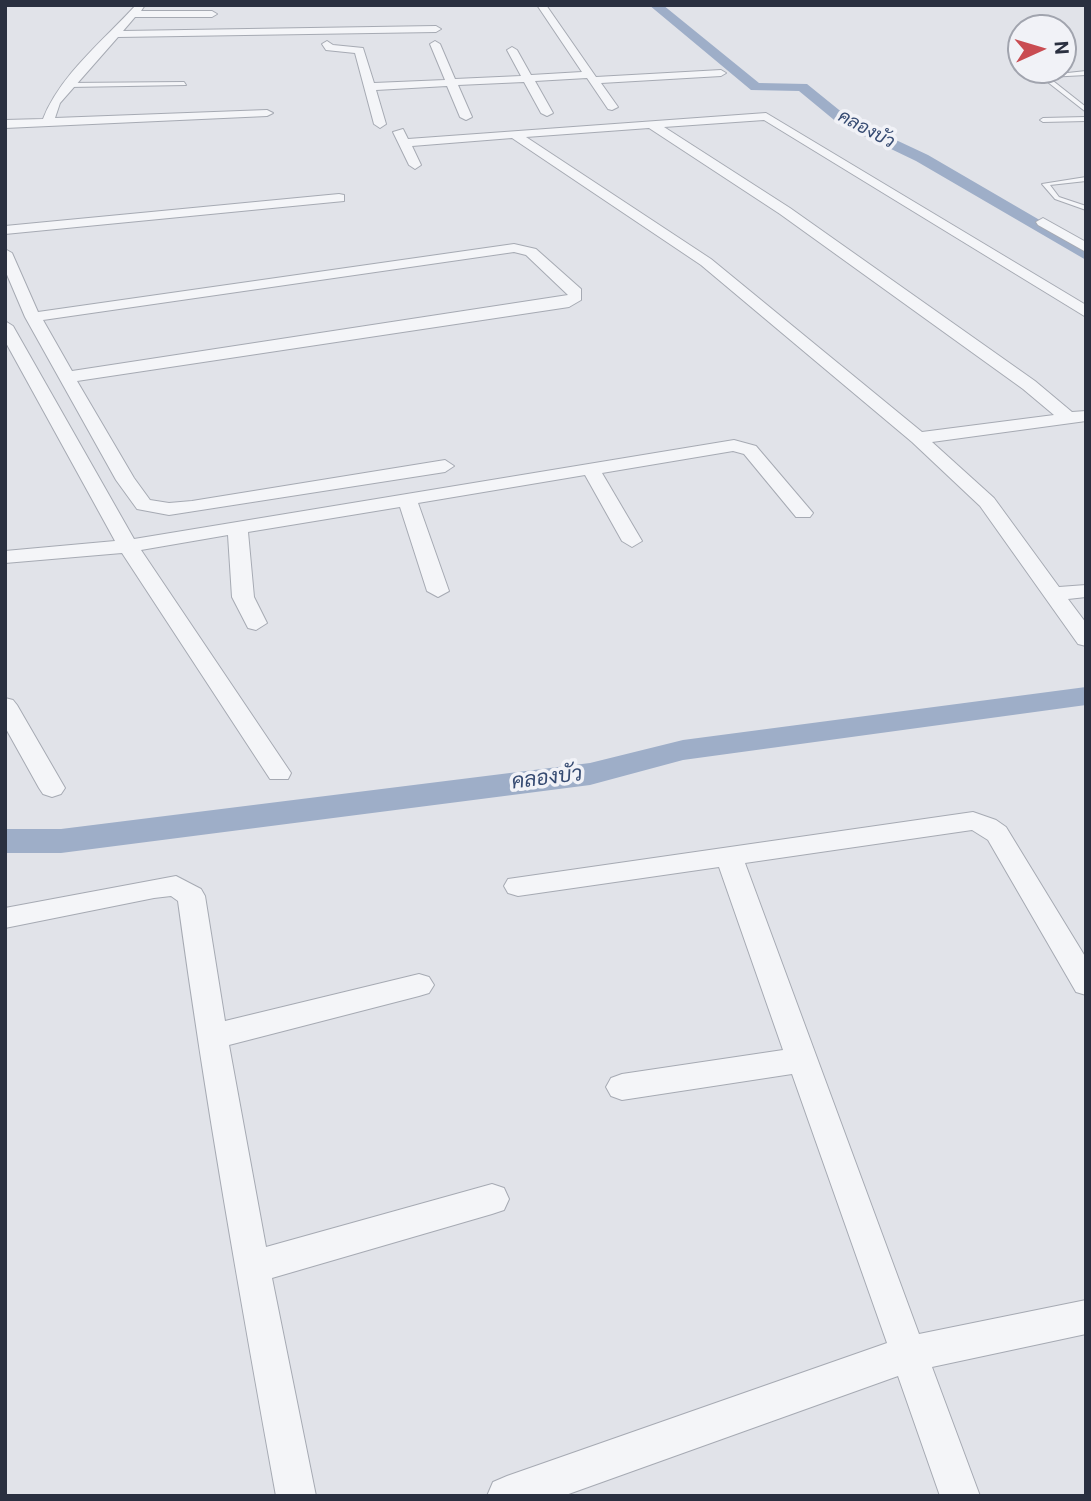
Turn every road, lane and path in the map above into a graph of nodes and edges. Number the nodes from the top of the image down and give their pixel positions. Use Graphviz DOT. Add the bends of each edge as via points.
graph roads {
  1 [pos="541,5"];
  2 [pos="138,10"];
  3 [pos="212,14"];
  4 [pos="436,29"];
  5 [pos="329,33"];
  6 [pos="116,34"];
  7 [pos="435,44"];
  8 [pos="512,50"];
  9 [pos="1086,72"];
  10 [pos="721,73"];
  11 [pos="592,78"];
  12 [pos="529,79"];
  13 [pos="451,83"];
  14 [pos="184,84"];
  15 [pos="69,85"];
  16 [pos="370,87"];
  17 [pos="612,107"];
  18 [pos="1086,110"];
  19 [pos="267,113"];
  20 [pos="547,113"];
  21 [pos="466,117"];
  22 [pos="1086,118"];
  23 [pos="1043,120"];
  24 [pos="47,123"];
  25 [pos="650,123"];
  26 [pos="5,124"];
  27 [pos="380,124"];
  28 [pos="514,134"];
  29 [pos="415,164"];
  30 [pos="1086,179"];
  31 [pos="339,198"];
  32 [pos="1086,208"];
  33 [pos="1043,222"];
  34 [pos="5,230"];
  35 [pos="1086,248"];
  36 [pos="5,253"];
  37 [pos="1086,312"];
  38 [pos="33,317"];
  39 [pos="5,326"];
  40 [pos="68,377"];
  41 [pos="1066,416"];
  42 [pos="1086,416"];
  43 [pos="918,438"];
  44 [pos="445,466"];
  45 [pos="591,469"];
  46 [pos="407,499"];
  47 [pos="803,513"];
  48 [pos="237,527"];
  49 [pos="632,541"];
  50 [pos="128,546"];
  51 [pos="5,557"];
  52 [pos="439,591"];
  53 [pos="1086,591"];
  54 [pos="1054,594"];
  55 [pos="257,623"];
  56 [pos="1086,639"];
  57 [pos="5,705"];
  58 [pos="279,773"];
  59 [pos="52,788"];
  60 [pos="729,857"];
  61 [pos="518,886"];
  62 [pos="5,918"];
  63 [pos="1086,984"];
  64 [pos="419,985"];
  65 [pos="211,1037"];
  66 [pos="802,1060"];
  67 [pos="622,1087"];
  68 [pos="492,1199"];
  69 [pos="251,1268"];
  70 [pos="1086,1317"];
  71 [pos="908,1354"];
  72 [pos="296,1496"];
  73 [pos="507,1496"];
  74 [pos="960,1496"];
  1 -- 11 [label="street"];
  2 -- 3 [label="street"];
  2 -- 6 [label="street"];
  4 -- 5 [label="street"];
  5 -- 6 [label="street"];
  5 -- 16 [label="street" via="327,48 359,50"];
  6 -- 15 [label="street"];
  7 -- 13 [label="street"];
  8 -- 12 [label="street"];
  9 -- 18 [label="lane" via="1042,76"];
  10 -- 11 [label="street"];
  11 -- 12 [label="street"];
  11 -- 17 [label="street"];
  12 -- 13 [label="street"];
  12 -- 20 [label="street"];
  13 -- 16 [label="street"];
  13 -- 21 [label="street"];
  14 -- 15 [label="lane"];
  15 -- 24 [label="street" via="55,102"];
  16 -- 27 [label="street"];
  19 -- 24 [label="street"];
  22 -- 23 [label="lane"];
  24 -- 26 [label="street"];
  25 -- 28 [label="street"];
  25 -- 37 [label="street" via="766,116"];
  25 -- 41 [label="street" via="785,211"];
  28 -- 29 [label="street" via="401,138"];
  28 -- 43 [label="street" via="706,262"];
  30 -- 32 [label="lane" via="1045,184 1057,198"];
  31 -- 34 [label="street"];
  33 -- 35 [label="street"];
  36 -- 38 [label="street"];
  38 -- 40 [label="street"];
  38 -- 40 [label="street" via="514,248 531,252 576,292 569,302"];
  39 -- 50 [label="street"];
  40 -- 44 [label="street" via="125,480 144,505 154,509 192,507"];
  41 -- 42 [label="street"];
  41 -- 43 [label="street"];
  43 -- 54 [label="street" via="987,502"];
  45 -- 46 [label="street"];
  45 -- 47 [label="street" via="743,446"];
  45 -- 49 [label="street"];
  46 -- 48 [label="street"];
  46 -- 52 [label="street"];
  48 -- 50 [label="street"];
  48 -- 55 [label="street" via="243,597"];
  50 -- 51 [label="street"];
  50 -- 58 [label="street"];
  53 -- 54 [label="street"];
  54 -- 56 [label="street"];
  57 -- 59 [label="street"];
  60 -- 61 [label="street"];
  60 -- 63 [label="street" via="973,821 997,834"];
  60 -- 66 [label="street"];
  62 -- 65 [label="street" via="176,887 191,896"];
  64 -- 65 [label="street"];
  65 -- 69 [label="street"];
  66 -- 67 [label="street"];
  66 -- 71 [label="street"];
  68 -- 69 [label="street"];
  69 -- 72 [label="street"];
  70 -- 71 [label="street"];
  71 -- 73 [label="street"];
  71 -- 74 [label="street"];
}
